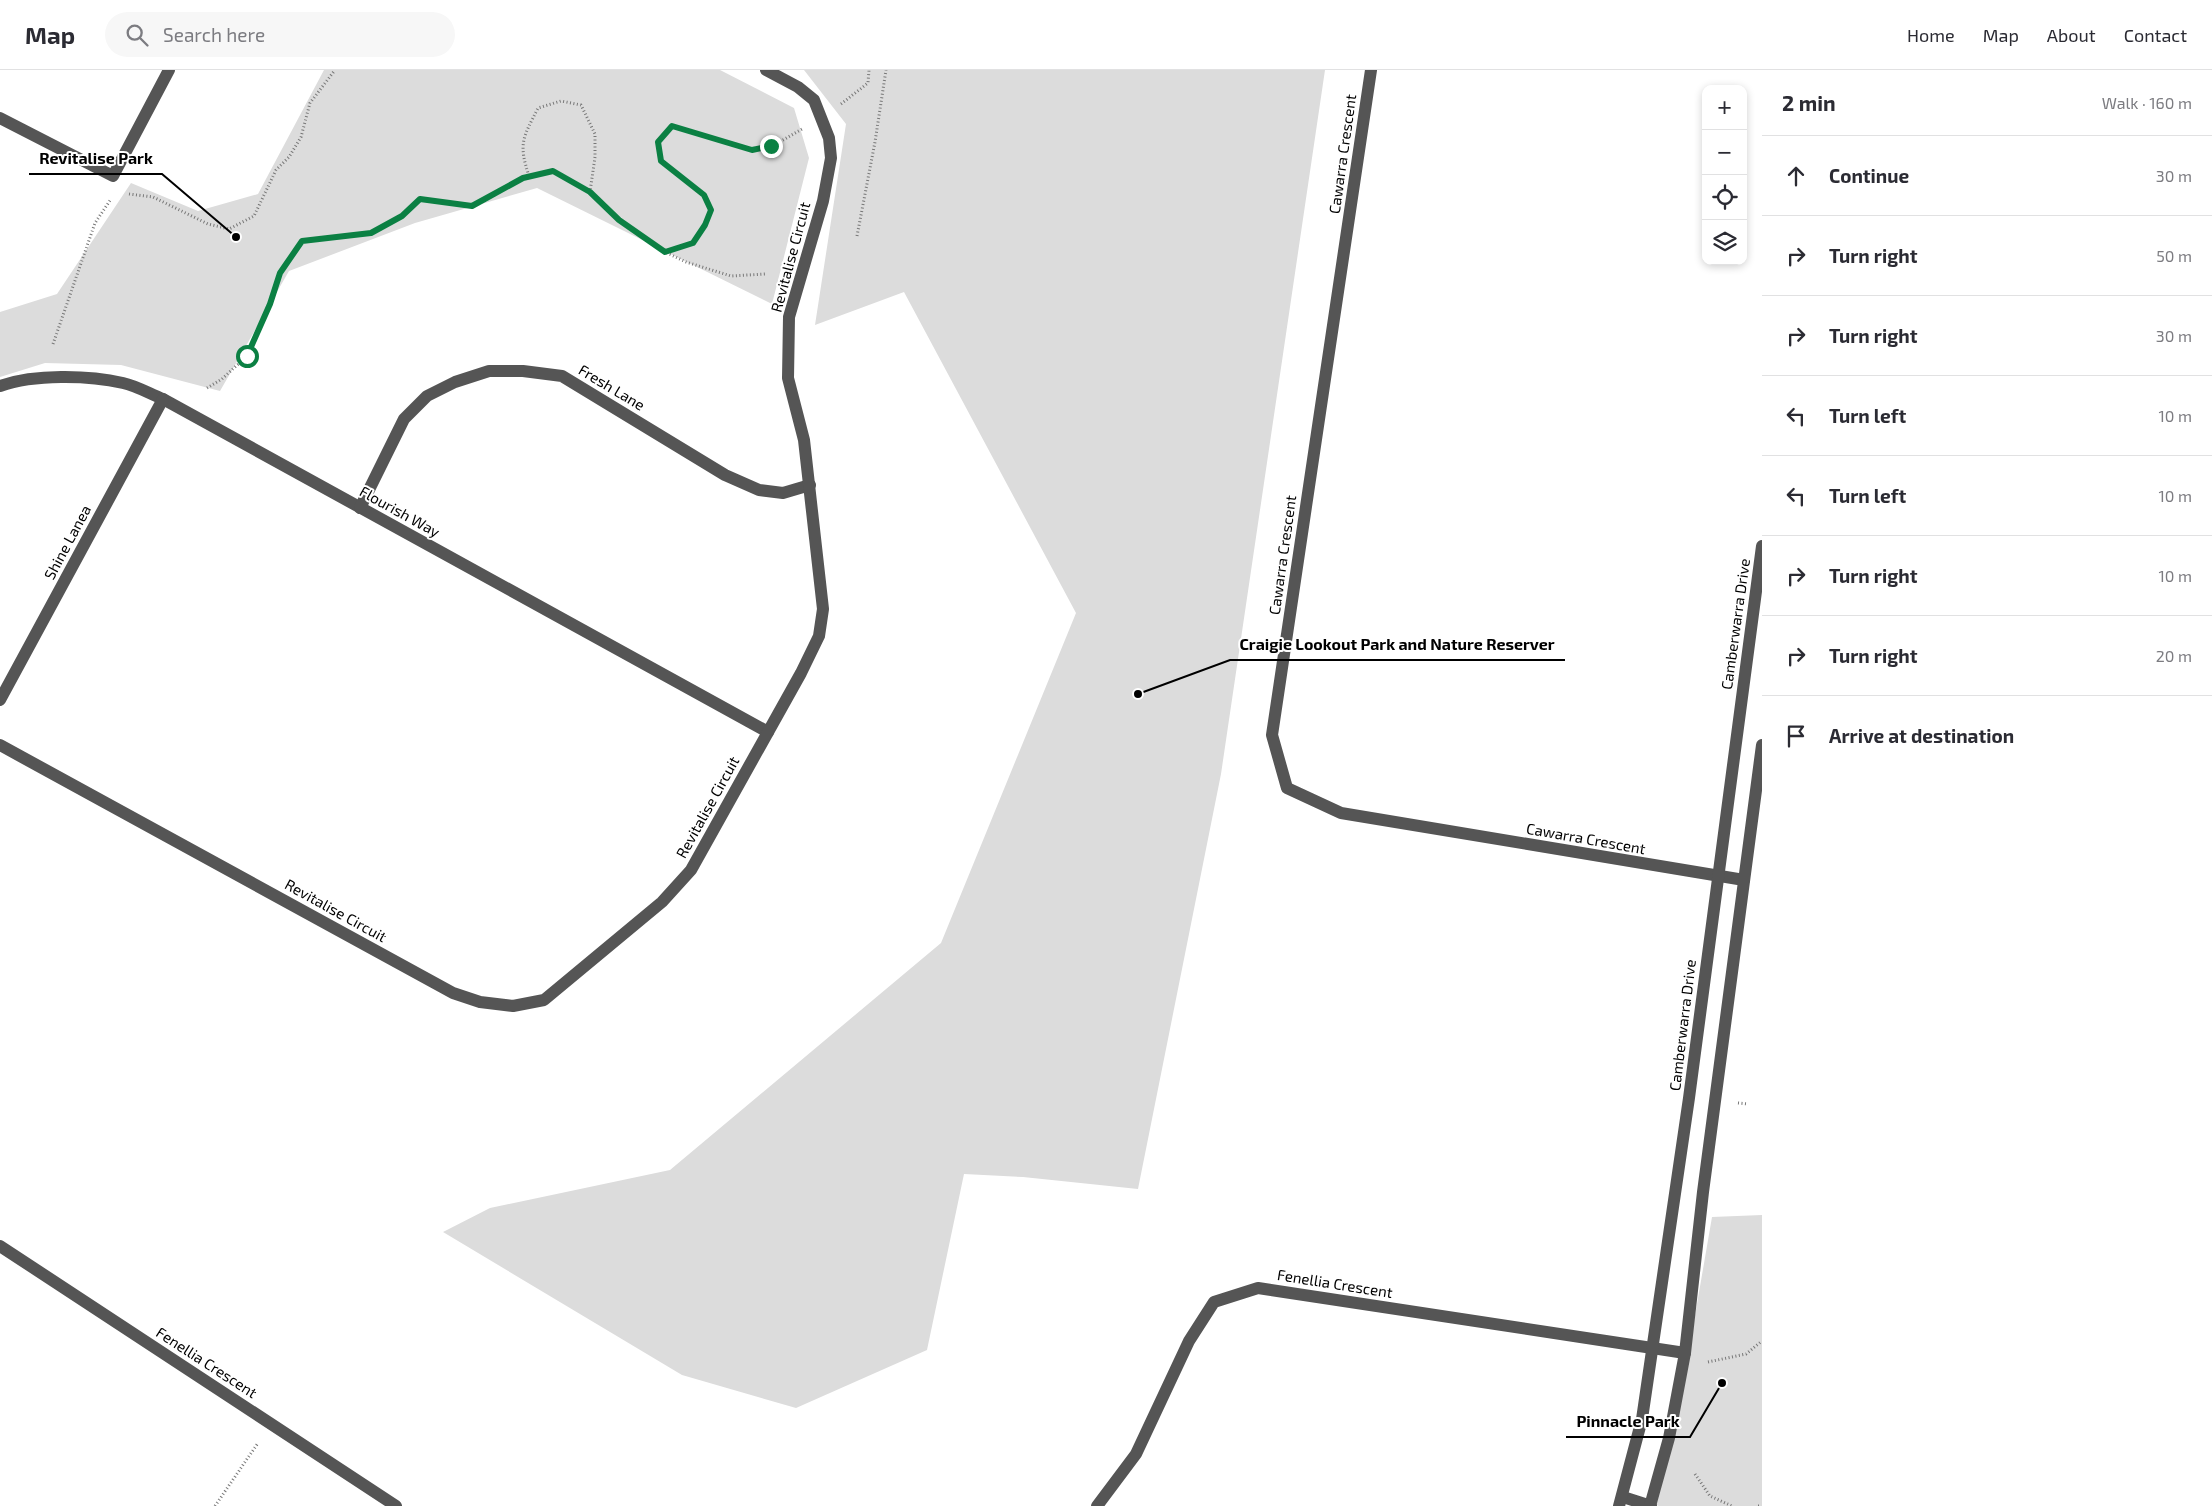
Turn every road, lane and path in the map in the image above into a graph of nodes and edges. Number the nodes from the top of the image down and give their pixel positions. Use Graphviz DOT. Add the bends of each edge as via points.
graph roads {
  1 [pos="168,70"];
  2 [pos="336,70"];
  3 [pos="766,70"];
  4 [pos="869,70"];
  5 [pos="886,70"];
  6 [pos="1371,70"];
  7 [pos="849,98"];
  8 [pos="0,118"];
  9 [pos="792,136"];
  10 [pos="528,176"];
  11 [pos="115,192"];
  12 [pos="590,192"];
  13 [pos="124,194"];
  14 [pos="857,236"];
  15 [pos="665,252"];
  16 [pos="765,274"];
  17 [pos="53,344"];
  18 [pos="0,386"];
  19 [pos="207,388"];
  20 [pos="163,399"];
  21 [pos="810,485"];
  22 [pos="360,508"];
  23 [pos="1762,546"];
  24 [pos="1756,629"];
  25 [pos="0,700"];
  26 [pos="768,732"];
  27 [pos="0,745"];
  28 [pos="1762,745"];
  29 [pos="1718,876"];
  30 [pos="1744,880"];
  31 [pos="0,1246"];
  32 [pos="1762,1341"];
  33 [pos="1652,1348"];
  34 [pos="1685,1353"];
  35 [pos="1708,1362"];
  36 [pos="270,1424"];
  37 [pos="1695,1474"];
  38 [pos="1621,1501"];
  39 [pos="215,1506"];
  40 [pos="396,1506"];
  41 [pos="1097,1506"];
  42 [pos="1650,1506"];
  43 [pos="1732,1506"];
  1 -- 8 [label="street" via="113,176"];
  2 -- 13 [label="path" via="310,103 301,137 289,157 276,170 254,216 229,229 208,224 153,197"];
  3 -- 21 [label="street, Revitalise Circuit" via="798,87 814,100 829,138 831,158 823,201 789,317 788,378 804,440"];
  4 -- 7 [label="path" via="868,83"];
  5 -- 14 [label="path"];
  6 -- 29 [label="street, Cawarra Crescent" via="1272,735 1287,788 1341,813"];
  9 -- 15 [label="path" via="771,146 752,150 672,126 658,142 661,161 704,195 711,210 693,243"];
  10 -- 12 [label="path" via="553,171"];
  10 -- 12 [label="path" via="521,154 525,134 538,108 561,101 581,106 595,134"];
  10 -- 19 [label="path" via="472,206 420,199 402,216 371,233 302,241 280,273 247,356"];
  11 -- 17 [label="path" via="95,223"];
  12 -- 15 [label="path" via="619,220"];
  15 -- 16 [label="path" via="731,276"];
  18 -- 20 [label="street, Flourish Way" via="42,378 78,378 124,383"];
  20 -- 22 [label="street, Flourish Way"];
  20 -- 25 [label="street, Shine Lanea"];
  21 -- 22 [label="street, Fresh Lane" via="783,493 759,490 725,475 562,376 523,371 489,372 455,382 427,396 404,419"];
  21 -- 26 [label="street, Revitalise Circuit" via="823,609 819,636"];
  22 -- 26 [label="street, Flourish Way"];
  23 -- 24 [label="street, Camberwarra Drive"];
  24 -- 29 [label="street, Camberwarra Drive"];
  26 -- 27 [label="street, Revitalise Circuit" via="691,870 662,902 544,1000 512,1006 480,1002 453,993"];
  28 -- 30 [label="street"];
  29 -- 30 [label="street, Cawarra Crescent"];
  29 -- 33 [label="street, Camberwarra Drive"];
  30 -- 34 [label="street"];
  31 -- 36 [label="street, Fenellia Crescent"];
  32 -- 35 [label="path" via="1746,1354"];
  33 -- 34 [label="street, Fenellia Crescent"];
  33 -- 38 [label="street, Camberwarra Drive" via="1642,1419"];
  33 -- 41 [label="street, Fenellia Crescent" via="1258,1288 1214,1302 1189,1341 1136,1454"];
  34 -- 42 [label="street" via="1669,1438"];
  36 -- 39 [label="path"];
  36 -- 40 [label="street, Fenellia Crescent"];
  37 -- 43 [label="path" via="1710,1496"];
  38 -- 42 [label="street"];
}
